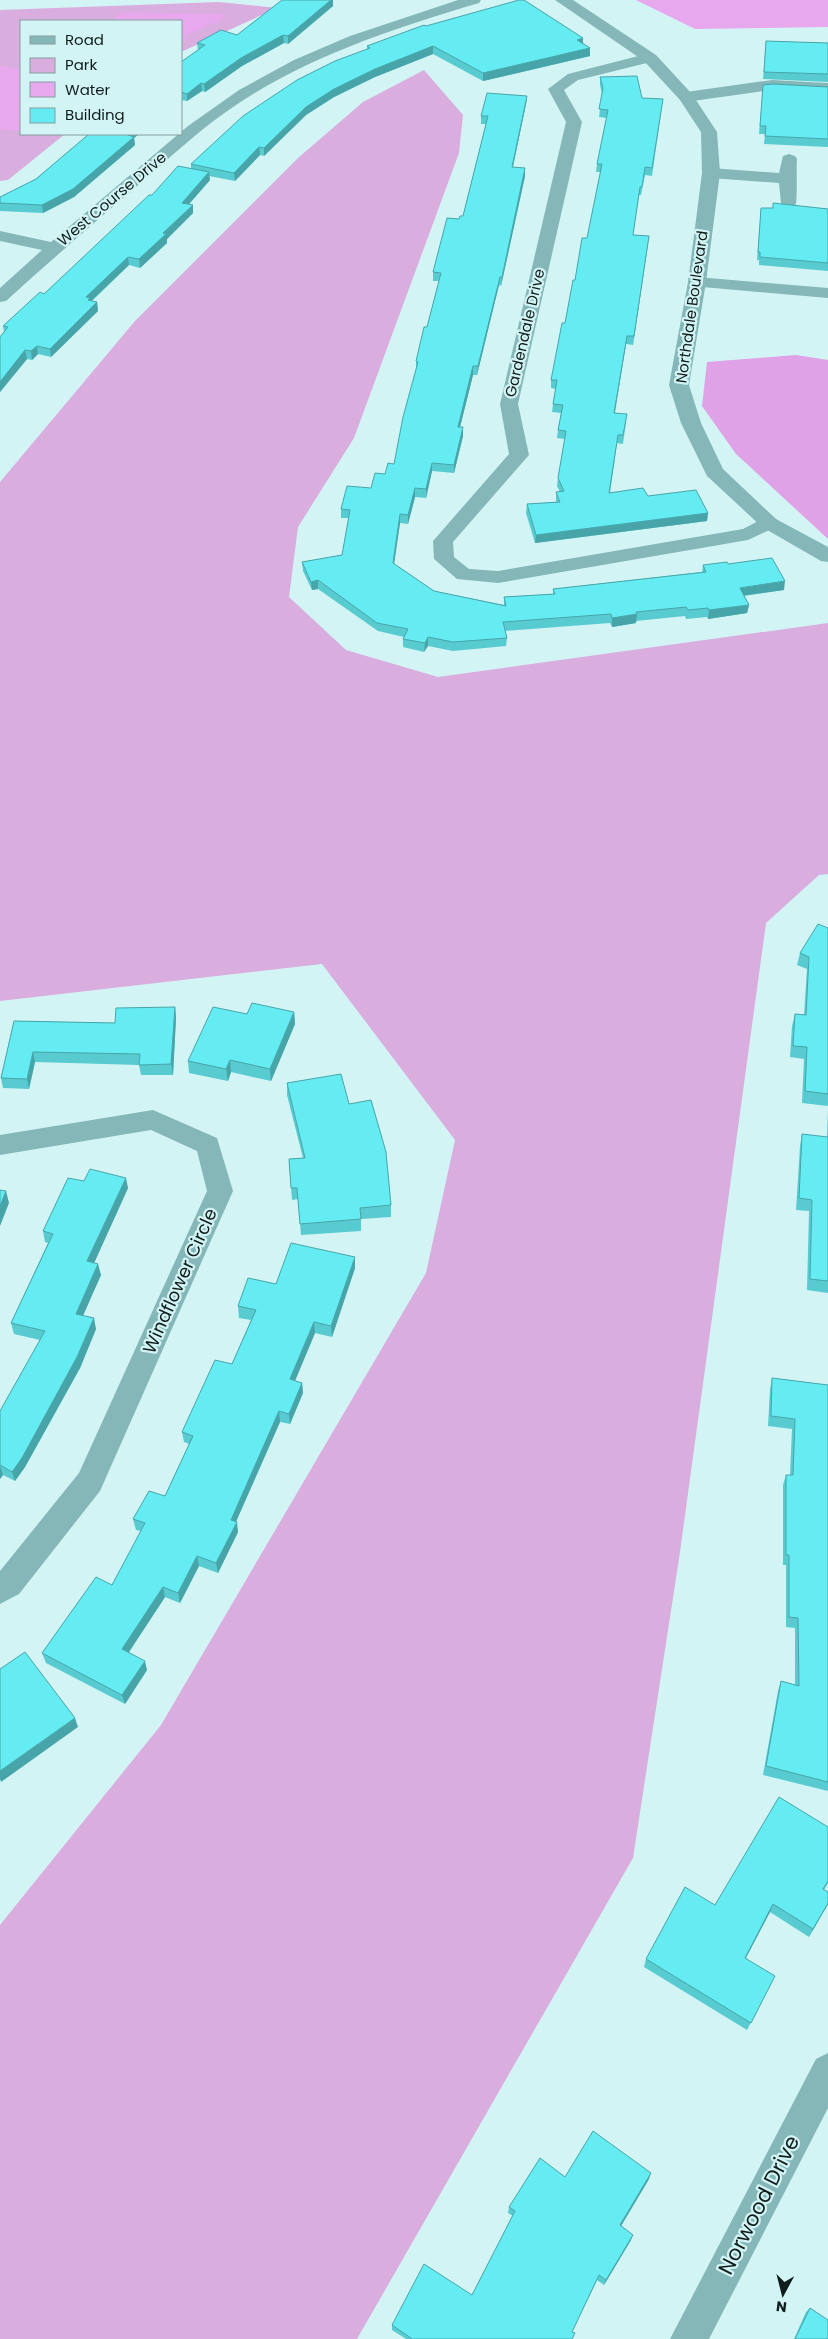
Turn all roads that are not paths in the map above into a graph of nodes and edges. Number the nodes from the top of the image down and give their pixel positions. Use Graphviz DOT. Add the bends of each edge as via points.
graph roads {
  1 [pos="414,0"];
  2 [pos="474,0"];
  3 [pos="563,0"];
  4 [pos="432,12"];
  5 [pos="650,58"];
  6 [pos="828,88"];
  7 [pos="686,97"];
  8 [pos="789,159"];
  9 [pos="711,173"];
  10 [pos="787,179"];
  11 [pos="789,203"];
  12 [pos="0,236"];
  13 [pos="54,248"];
  14 [pos="697,282"];
  15 [pos="828,293"];
  16 [pos="0,296"];
  17 [pos="769,523"];
  18 [pos="828,556"];
  19 [pos="0,1145"];
  20 [pos="0,1590"];
  21 [pos="828,2071"];
  22 [pos="689,2339"];
  1 -- 4 [label="street"];
  2 -- 4 [label="street, West Course Drive"];
  3 -- 5 [label="street, Northdale Boulevard"];
  4 -- 13 [label="street, West Course Drive" via="363,34 306,59 242,94 188,134"];
  5 -- 7 [label="street, Northdale Boulevard"];
  5 -- 17 [label="street, Gardendale Drive" via="573,77 556,89 574,122 509,404 518,455 443,541 444,559 464,575 498,577 748,534"];
  6 -- 7 [label="street" via="772,85"];
  7 -- 9 [label="street, Northdale Boulevard" via="709,132"];
  8 -- 10 [label="street"];
  9 -- 10 [label="street"];
  9 -- 14 [label="street, Northdale Boulevard"];
  10 -- 11 [label="street"];
  12 -- 13 [label="street"];
  13 -- 16 [label="street, West Course Drive"];
  14 -- 15 [label="street"];
  14 -- 17 [label="street, Northdale Boulevard" via="679,385 691,423 714,472"];
  17 -- 18 [label="street, Northdale Boulevard"];
  19 -- 20 [label="street, Windflower Circle" via="153,1120 208,1144 220,1191 90,1482"];
  21 -- 22 [label="street, Norwood Drive"];
}
